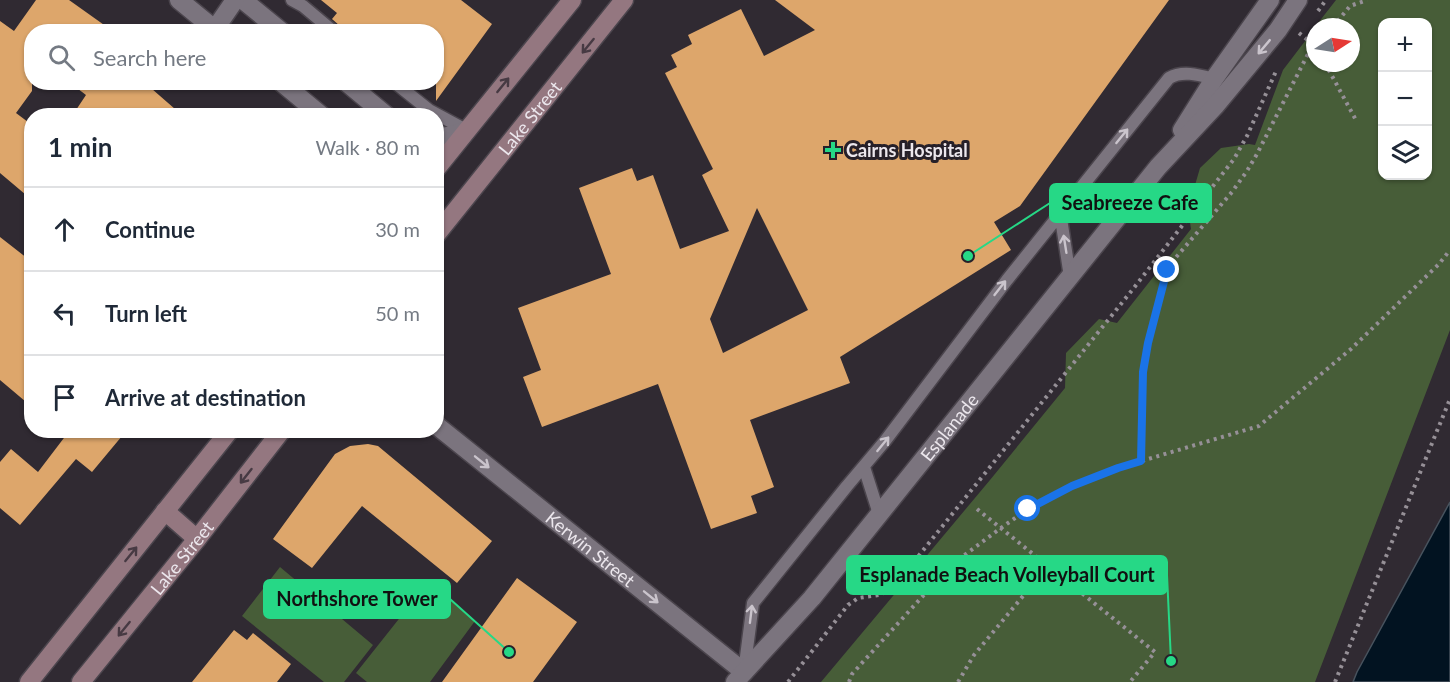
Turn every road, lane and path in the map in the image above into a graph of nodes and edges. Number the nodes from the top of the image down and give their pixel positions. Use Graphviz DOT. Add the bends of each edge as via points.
graph roads {
  1 [pos="179,0"];
  2 [pos="235,0"];
  3 [pos="243,0"];
  4 [pos="292,0"];
  5 [pos="572,0"];
  6 [pos="624,0"];
  7 [pos="1270,0"];
  8 [pos="1298,0"];
  9 [pos="1326,0"];
  10 [pos="1367,0"];
  11 [pos="1314,17"];
  12 [pos="1340,18"];
  13 [pos="209,24"];
  14 [pos="221,24"];
  15 [pos="272,24"];
  16 [pos="324,24"];
  17 [pos="1295,30"];
  18 [pos="1301,34"];
  19 [pos="1306,38"];
  20 [pos="1294,43"];
  21 [pos="1306,58"];
  22 [pos="1282,61"];
  23 [pos="1330,72"];
  24 [pos="1214,79"];
  25 [pos="291,90"];
  26 [pos="356,90"];
  27 [pos="404,90"];
  28 [pos="312,108"];
  29 [pos="377,108"];
  30 [pos="425,108"];
  31 [pos="444,119"];
  32 [pos="1357,122"];
  33 [pos="466,130"];
  34 [pos="444,136"];
  35 [pos="444,159"];
  36 [pos="1158,167"];
  37 [pos="1060,212"];
  38 [pos="444,225"];
  39 [pos="1450,250"];
  40 [pos="1071,277"];
  41 [pos="1450,399"];
  42 [pos="444,433"];
  43 [pos="224,438"];
  44 [pos="276,438"];
  45 [pos="1141,461"];
  46 [pos="864,466"];
  47 [pos="977,509"];
  48 [pos="165,511"];
  49 [pos="879,514"];
  50 [pos="1001,528"];
  51 [pos="197,539"];
  52 [pos="1048,566"];
  53 [pos="739,677"];
  54 [pos="29,682"];
  55 [pos="81,682"];
  56 [pos="788,682"];
  57 [pos="849,682"];
  58 [pos="958,682"];
  59 [pos="1130,682"];
  60 [pos="1335,682"];
  1 -- 13 [label="street"];
  2 -- 14 [label="street"];
  3 -- 15 [label="street"];
  4 -- 16 [label="lane"];
  33 -- 5 [label="main road, one-way"];
  6 -- 38 [label="main road, Lake Street, one-way"];
  7 -- 24 [label="street, Esplanade"];
  8 -- 36 [label="street, Esplanade, one-way" via="1216,105"];
  9 -- 11 [label="path"];
  10 -- 12 [label="path" via="1350,6"];
  17 -- 18 [label="path"];
  18 -- 19 [label="path"];
  18 -- 20 [label="path"];
  21 -- 45 [label="path" via="1247,171 1167,270 1143,372"];
  22 -- 56 [label="path" via="1240,150 1133,289 892,589 858,598 848,605"];
  23 -- 32 [label="path"];
  24 -- 36 [label="street, Esplanade"];
  37 -- 24 [label="lane, one-way" via="1169,78 1188,74"];
  25 -- 28 [label="street"];
  26 -- 29 [label="street"];
  27 -- 30 [label="lane"];
  31 -- 33 [label="lane"];
  33 -- 34 [label="street"];
  33 -- 35 [label="main road"];
  36 -- 40 [label="street, Esplanade"];
  40 -- 37 [label="lane, one-way"];
  46 -- 37 [label="lane, one-way"];
  39 -- 45 [label="path" via="1351,349 1259,426"];
  40 -- 49 [label="street, Esplanade"];
  41 -- 60 [label="path"];
  42 -- 53 [label="street, Kerwin Street, one-way"];
  43 -- 48 [label="main road"];
  44 -- 51 [label="main road, Lake Street, one-way"];
  45 -- 50 [label="path" via="1072,486"];
  46 -- 49 [label="lane"];
  53 -- 46 [label="lane, one-way" via="753,603"];
  47 -- 50 [label="path"];
  48 -- 51 [label="main road"];
  54 -- 48 [label="main road, one-way"];
  49 -- 53 [label="street, Esplanade" via="812,598"];
  50 -- 52 [label="path"];
  50 -- 57 [label="path" via="951,565"];
  51 -- 55 [label="main road, Lake Street, one-way"];
  52 -- 58 [label="path" via="974,655"];
  52 -- 59 [label="path" via="1155,652"];
}
